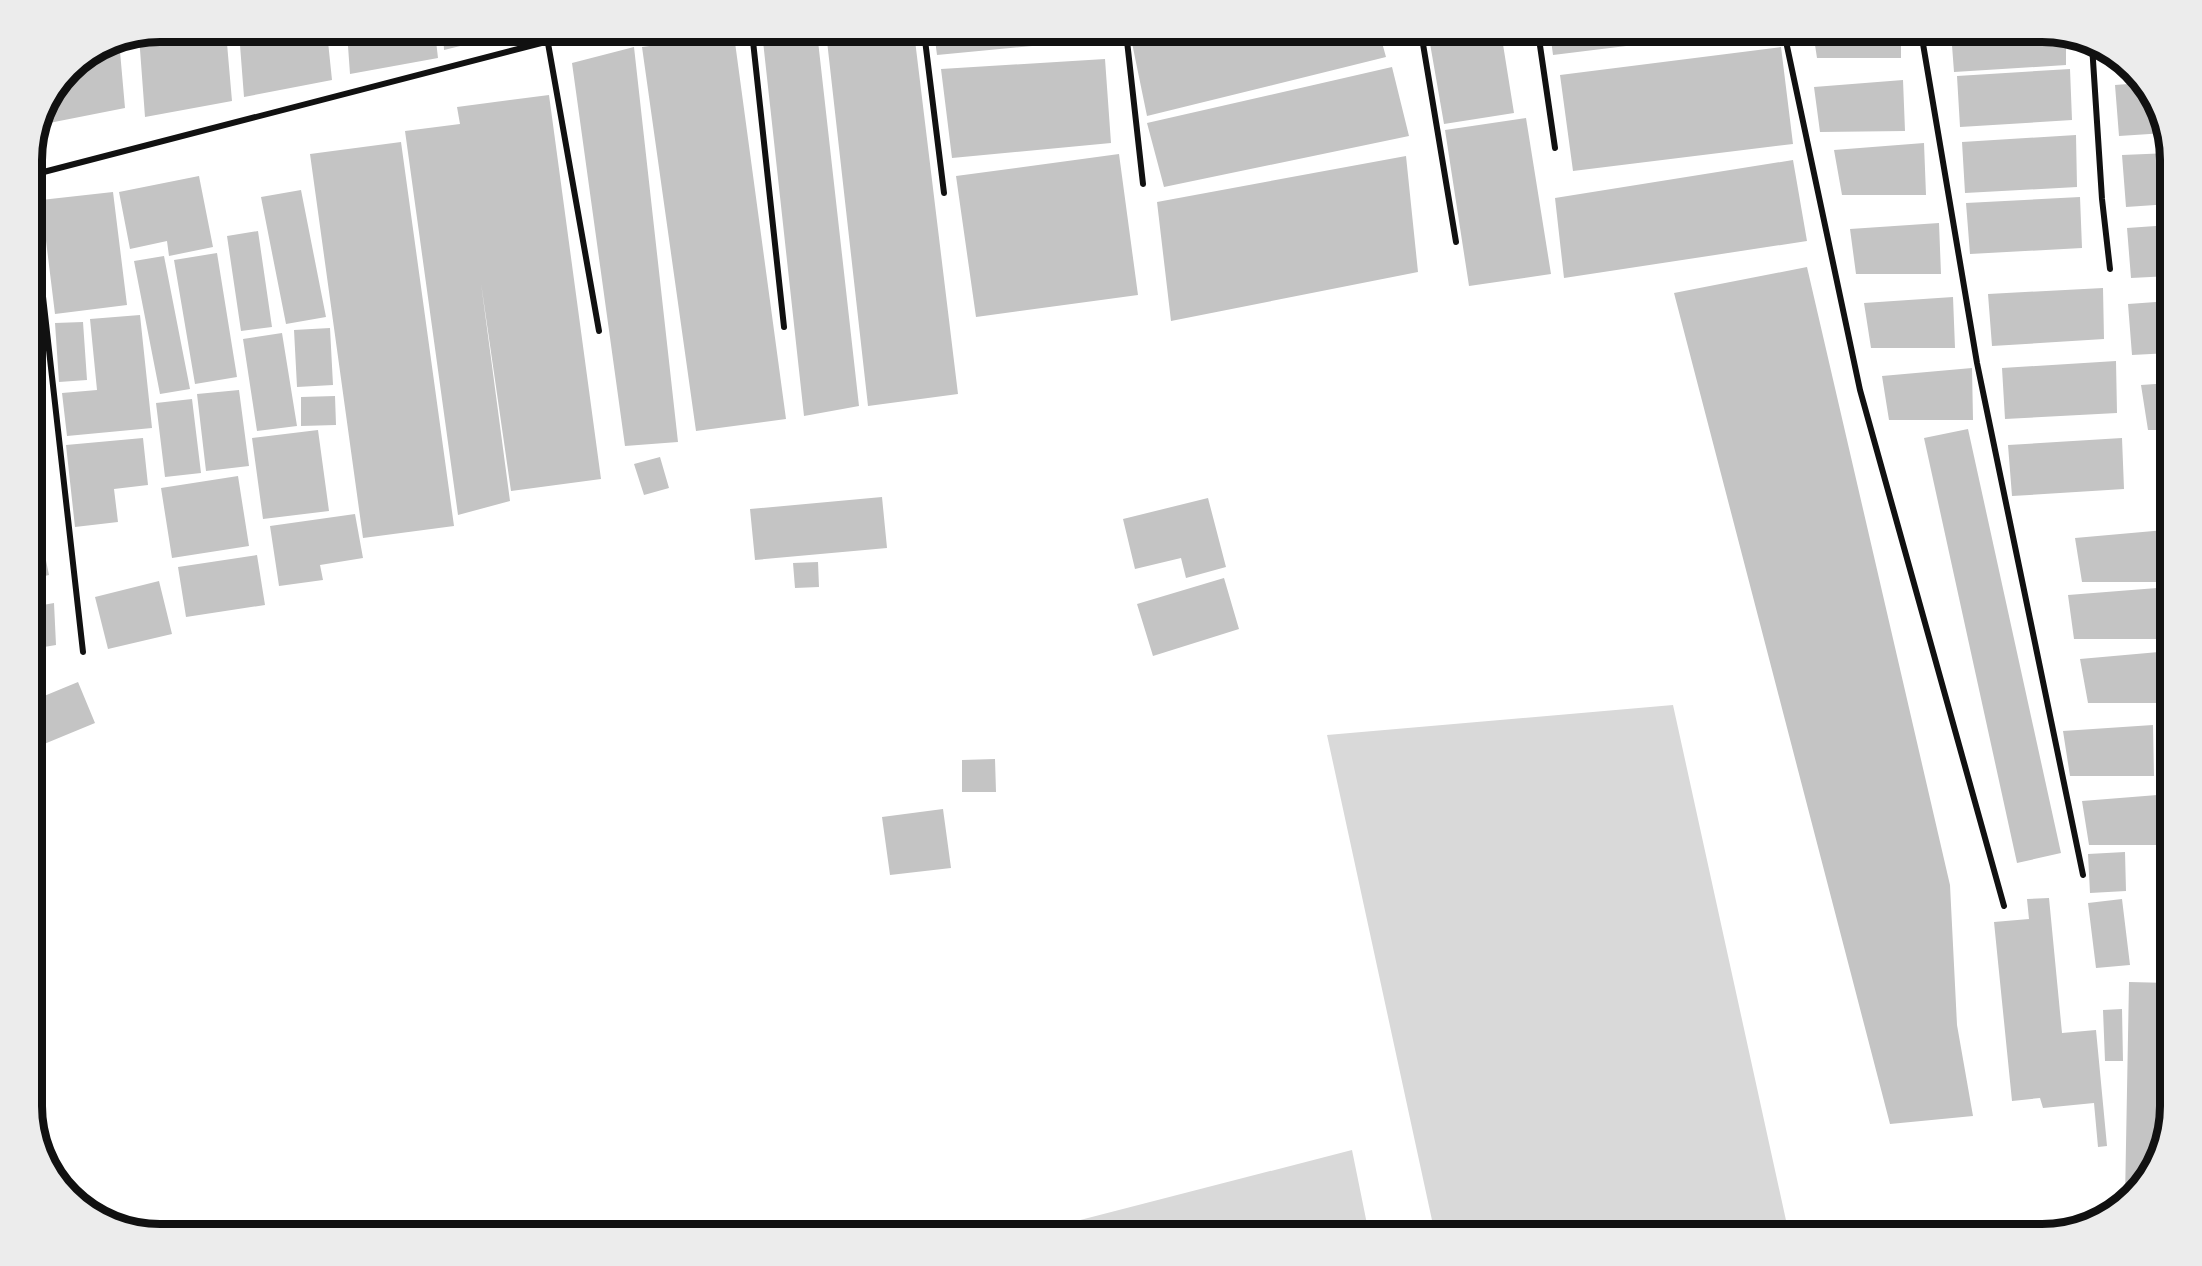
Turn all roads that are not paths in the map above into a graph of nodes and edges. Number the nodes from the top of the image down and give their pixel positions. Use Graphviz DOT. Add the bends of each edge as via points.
graph roads {
  1 [pos="539,42"];
  2 [pos="547,42"];
  3 [pos="753,42"];
  4 [pos="925,42"];
  5 [pos="1127,42"];
  6 [pos="1423,42"];
  7 [pos="1539,42"];
  8 [pos="1786,42"];
  9 [pos="1923,42"];
  10 [pos="2093,54"];
  11 [pos="1555,148"];
  12 [pos="42,172"];
  13 [pos="1143,184"];
  14 [pos="945,193"];
  15 [pos="1456,242"];
  16 [pos="2110,269"];
  17 [pos="42,305"];
  18 [pos="784,327"];
  19 [pos="598,331"];
  20 [pos="83,652"];
  21 [pos="2083,875"];
  22 [pos="2004,906"];
  1 -- 12 [label="street"];
  2 -- 19 [label="street"];
  3 -- 18 [label="street"];
  4 -- 14 [label="street"];
  5 -- 13 [label="street"];
  6 -- 15 [label="street"];
  7 -- 11 [label="street"];
  8 -- 22 [label="street" via="1860,390"];
  9 -- 21 [label="street" via="1977,363"];
  10 -- 16 [label="street"];
  17 -- 20 [label="street"];
}
